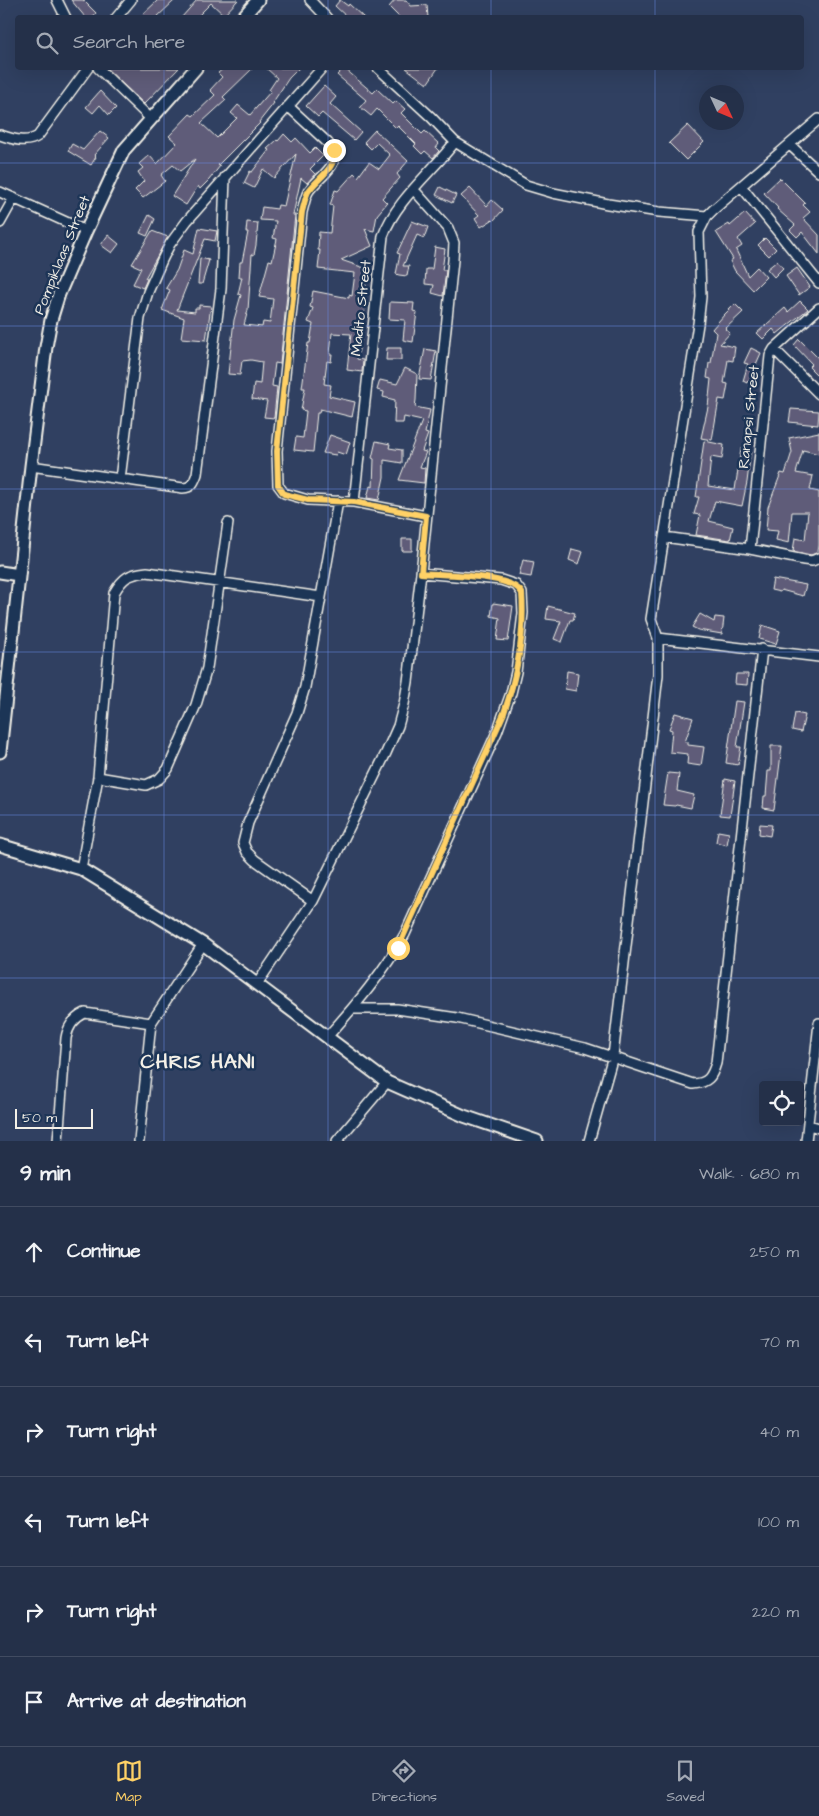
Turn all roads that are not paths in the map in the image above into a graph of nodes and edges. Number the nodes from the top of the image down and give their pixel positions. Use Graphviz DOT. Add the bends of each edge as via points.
graph roads {
  1 [pos="57,0"];
  2 [pos="131,0"];
  3 [pos="258,0"];
  4 [pos="310,0"];
  5 [pos="64,15"];
  6 [pos="118,15"];
  7 [pos="245,15"];
  8 [pos="324,15"];
  9 [pos="87,70"];
  10 [pos="100,70"];
  11 [pos="194,70"];
  12 [pos="320,70"];
  13 [pos="380,70"];
  14 [pos="288,106"];
  15 [pos="150,118"];
  16 [pos="819,119"];
  17 [pos="0,136"];
  18 [pos="455,142"];
  19 [pos="790,145"];
  20 [pos="819,172"];
  21 [pos="225,177"];
  22 [pos="741,186"];
  23 [pos="414,190"];
  24 [pos="0,192"];
  25 [pos="14,198"];
  26 [pos="707,216"];
  27 [pos="0,223"];
  28 [pos="86,231"];
  29 [pos="819,283"];
  30 [pos="819,308"];
  31 [pos="774,349"];
  32 [pos="819,394"];
  33 [pos="31,466"];
  34 [pos="120,479"];
  35 [pos="338,501"];
  36 [pos="354,502"];
  37 [pos="426,516"];
  38 [pos="228,523"];
  39 [pos="664,537"];
  40 [pos="750,548"];
  41 [pos="819,558"];
  42 [pos="0,572"];
  43 [pos="421,573"];
  44 [pos="19,574"];
  45 [pos="220,583"];
  46 [pos="321,597"];
  47 [pos="658,638"];
  48 [pos="762,649"];
  49 [pos="819,656"];
  50 [pos="0,752"];
  51 [pos="98,777"];
  52 [pos="0,845"];
  53 [pos="81,869"];
  54 [pos="312,901"];
  55 [pos="203,944"];
  56 [pos="257,984"];
  57 [pos="353,1009"];
  58 [pos="151,1023"];
  59 [pos="819,1023"];
  60 [pos="327,1037"];
  61 [pos="613,1056"];
  62 [pos="388,1082"];
  63 [pos="808,1125"];
  64 [pos="819,1128"];
  65 [pos="523,1139"];
  66 [pos="58,1141"];
  67 [pos="138,1141"];
  68 [pos="338,1141"];
  69 [pos="537,1141"];
  70 [pos="589,1141"];
  71 [pos="806,1141"];
  1 -- 5 [label="street"];
  2 -- 6 [label="street"];
  3 -- 7 [label="street"];
  4 -- 8 [label="street"];
  9 -- 17 [label="street" via="38,136 30,140"];
  10 -- 15 [label="street"];
  11 -- 15 [label="street, Pompiklaas Street"];
  12 -- 14 [label="street"];
  13 -- 18 [label="street"];
  14 -- 21 [label="street"];
  14 -- 35 [label="street" via="328,143 335,155 331,166 307,194 302,212 277,451 278,485 284,494 296,498"];
  15 -- 28 [label="street, Pompiklaas Street" via="124,150"];
  16 -- 19 [label="street"];
  18 -- 23 [label="street, Madito Street"];
  18 -- 26 [label="street" via="535,188 608,204"];
  19 -- 20 [label="street"];
  19 -- 22 [label="street"];
  21 -- 34 [label="street" via="170,244 148,292 138,332"];
  21 -- 34 [label="street" via="221,289 195,479 190,486 183,488"];
  22 -- 26 [label="street"];
  22 -- 29 [label="street"];
  23 -- 36 [label="street, Madito Street" via="388,222 383,236"];
  23 -- 37 [label="street" via="448,228 454,243"];
  24 -- 25 [label="street"];
  25 -- 27 [label="street"];
  25 -- 28 [label="street"];
  26 -- 39 [label="street" via="699,232 701,297 698,324"];
  28 -- 33 [label="street, Pompiklaas Street" via="51,320"];
  30 -- 31 [label="street, Ranapsi Street"];
  31 -- 32 [label="street"];
  31 -- 40 [label="street, Ranapsi Street" via="769,363"];
  33 -- 34 [label="street"];
  33 -- 44 [label="street, Pompiklaas Street"];
  35 -- 36 [label="street"];
  35 -- 46 [label="street"];
  36 -- 37 [label="street"];
  37 -- 43 [label="street"];
  38 -- 45 [label="street"];
  39 -- 40 [label="street"];
  39 -- 47 [label="street" via="651,618"];
  40 -- 41 [label="street" via="804,560"];
  42 -- 44 [label="street"];
  43 -- 54 [label="street" via="408,682 398,726"];
  43 -- 57 [label="street" via="501,580 520,589 523,613 516,672 497,732 405,934"];
  44 -- 50 [label="street, Pompiklaas Street"];
  45 -- 46 [label="street"];
  45 -- 51 [label="street" via="202,689 168,769 159,779 146,785"];
  45 -- 51 [label="street" via="147,572 127,576 120,582 112,607"];
  46 -- 54 [label="street" via="305,687 297,713 248,823 243,843 254,860"];
  47 -- 48 [label="street"];
  47 -- 61 [label="street" via="658,675"];
  48 -- 49 [label="street"];
  48 -- 61 [label="street" via="714,1071 705,1083 693,1084"];
  51 -- 53 [label="street"];
  52 -- 53 [label="street"];
  53 -- 55 [label="street"];
  54 -- 56 [label="street"];
  55 -- 56 [label="street"];
  55 -- 58 [label="street"];
  56 -- 60 [label="street"];
  57 -- 60 [label="street"];
  57 -- 61 [label="street" via="431,1013"];
  58 -- 66 [label="street" via="92,1013 77,1017 71,1024 66,1038"];
  58 -- 67 [label="street"];
  59 -- 63 [label="street"];
  60 -- 62 [label="street"];
  61 -- 70 [label="street"];
  62 -- 65 [label="street"];
  62 -- 68 [label="street"];
  63 -- 64 [label="street"];
  63 -- 71 [label="street"];
  65 -- 69 [label="street"];
}
